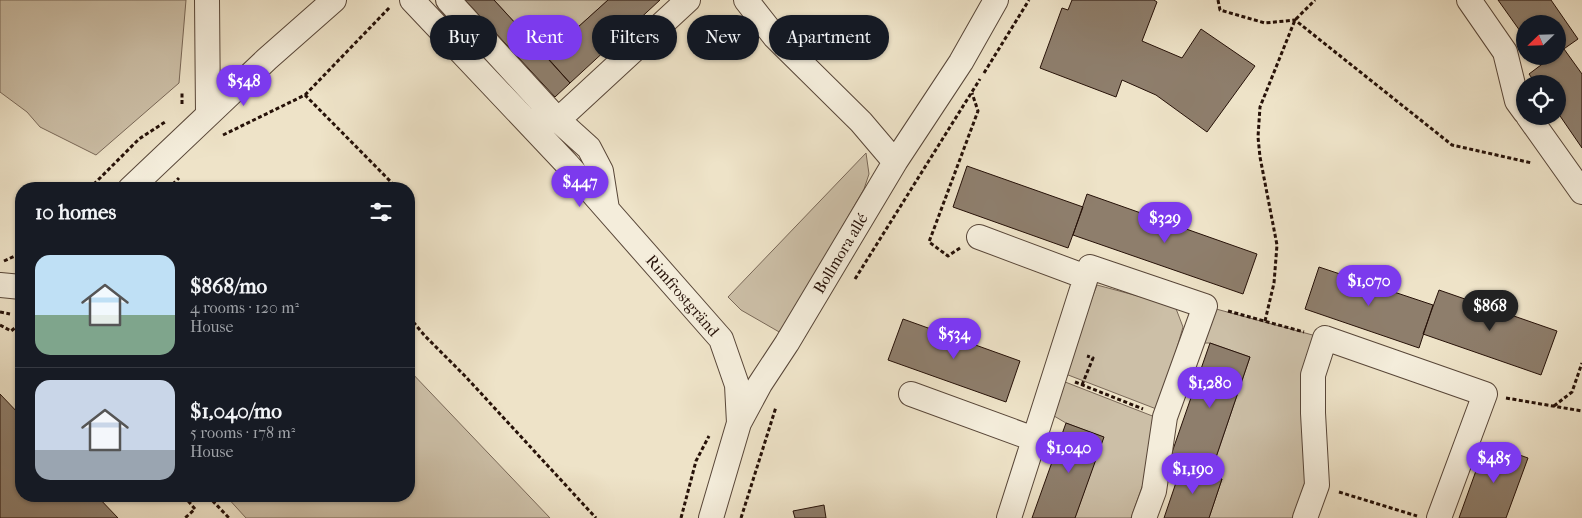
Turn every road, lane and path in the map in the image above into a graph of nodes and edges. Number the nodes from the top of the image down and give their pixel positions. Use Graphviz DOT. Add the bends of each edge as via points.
graph roads {
  1 [pos="207,0"];
  2 [pos="334,0"];
  3 [pos="448,0"];
  4 [pos="688,0"];
  5 [pos="746,0"];
  6 [pos="996,0"];
  7 [pos="1029,0"];
  8 [pos="1218,0"];
  9 [pos="1315,0"];
  10 [pos="1469,0"];
  11 [pos="404,1"];
  12 [pos="1296,20"];
  13 [pos="961,62"];
  14 [pos="972,92"];
  15 [pos="305,95"];
  16 [pos="1516,97"];
  17 [pos="208,114"];
  18 [pos="558,120"];
  19 [pos="1534,125"];
  20 [pos="218,137"];
  21 [pos="895,162"];
  22 [pos="1567,170"];
  23 [pos="180,176"];
  24 [pos="137,182"];
  25 [pos="174,182"];
  26 [pos="392,182"];
  27 [pos="1582,192"];
  28 [pos="607,208"];
  29 [pos="979,237"];
  30 [pos="15,256"];
  31 [pos="0,262"];
  32 [pos="1086,277"];
  33 [pos="854,280"];
  34 [pos="0,285"];
  35 [pos="15,286"];
  36 [pos="1205,306"];
  37 [pos="0,312"];
  38 [pos="10,314"];
  39 [pos="1265,321"];
  40 [pos="415,323"];
  41 [pos="0,325"];
  42 [pos="15,328"];
  43 [pos="1325,338"];
  44 [pos="1087,356"];
  45 [pos="1582,363"];
  46 [pos="1055,375"];
  47 [pos="1082,385"];
  48 [pos="911,394"];
  49 [pos="1485,394"];
  50 [pos="779,397"];
  51 [pos="1553,406"];
  52 [pos="1582,411"];
  53 [pos="1165,417"];
  54 [pos="739,423"];
  55 [pos="1034,438"];
  56 [pos="1317,485"];
  57 [pos="189,502"];
  58 [pos="214,502"];
  59 [pos="185,518"];
  60 [pos="229,518"];
  61 [pos="596,518"];
  62 [pos="711,518"];
  63 [pos="741,518"];
  64 [pos="1009,518"];
  65 [pos="1144,518"];
  66 [pos="1305,518"];
  67 [pos="1421,518"];
  68 [pos="1439,518"];
  1 -- 17 [label="street"];
  2 -- 17 [label="street"];
  3 -- 18 [label="street"];
  4 -- 18 [label="street"];
  5 -- 21 [label="street" via="775,37"];
  6 -- 13 [label="street, Bollmora allé"];
  7 -- 14 [label="path"];
  8 -- 12 [label="path" via="1220,10 1265,23"];
  9 -- 12 [label="path"];
  10 -- 16 [label="street" via="1505,52"];
  11 -- 15 [label="path"];
  11 -- 28 [label="street, Rimfrostgränd"];
  12 -- 22 [label="path" via="1452,145"];
  12 -- 39 [label="path" via="1260,107 1260,157 1277,245 1274,283"];
  13 -- 14 [label="path"];
  13 -- 21 [label="street, Bollmora allé"];
  14 -- 29 [label="path" via="978,111 929,242 948,256"];
  14 -- 33 [label="path"];
  15 -- 20 [label="path"];
  15 -- 26 [label="path"];
  17 -- 24 [label="street"];
  18 -- 28 [label="street" via="589,148 601,171"];
  19 -- 22 [label="street"];
  21 -- 54 [label="street, Bollmora allé"];
  22 -- 27 [label="street"];
  23 -- 25 [label="path"];
  28 -- 54 [label="street, Rimfrostgränd" via="721,339 737,385"];
  29 -- 32 [label="street"];
  30 -- 31 [label="path"];
  32 -- 36 [label="street" via="1090,267"];
  32 -- 46 [label="street"];
  34 -- 35 [label="street"];
  36 -- 39 [label="path"];
  36 -- 53 [label="street"];
  37 -- 38 [label="path"];
  39 -- 43 [label="path"];
  40 -- 61 [label="path"];
  41 -- 42 [label="path" via="11,331"];
  43 -- 49 [label="street"];
  43 -- 56 [label="street" via="1314,375 1312,413"];
  44 -- 47 [label="path" via="1093,358"];
  45 -- 51 [label="path" via="1572,392"];
  46 -- 47 [label="path"];
  46 -- 55 [label="street"];
  47 -- 53 [label="path"];
  48 -- 55 [label="street"];
  49 -- 51 [label="path"];
  49 -- 68 [label="street"];
  50 -- 63 [label="path"];
  51 -- 52 [label="path"];
  53 -- 65 [label="street" via="1154,490"];
  54 -- 62 [label="street, Bollmora allé"];
  55 -- 64 [label="street"];
  56 -- 66 [label="street"];
  56 -- 67 [label="path"];
  57 -- 59 [label="path" via="195,509"];
  58 -- 60 [label="path"];
}
